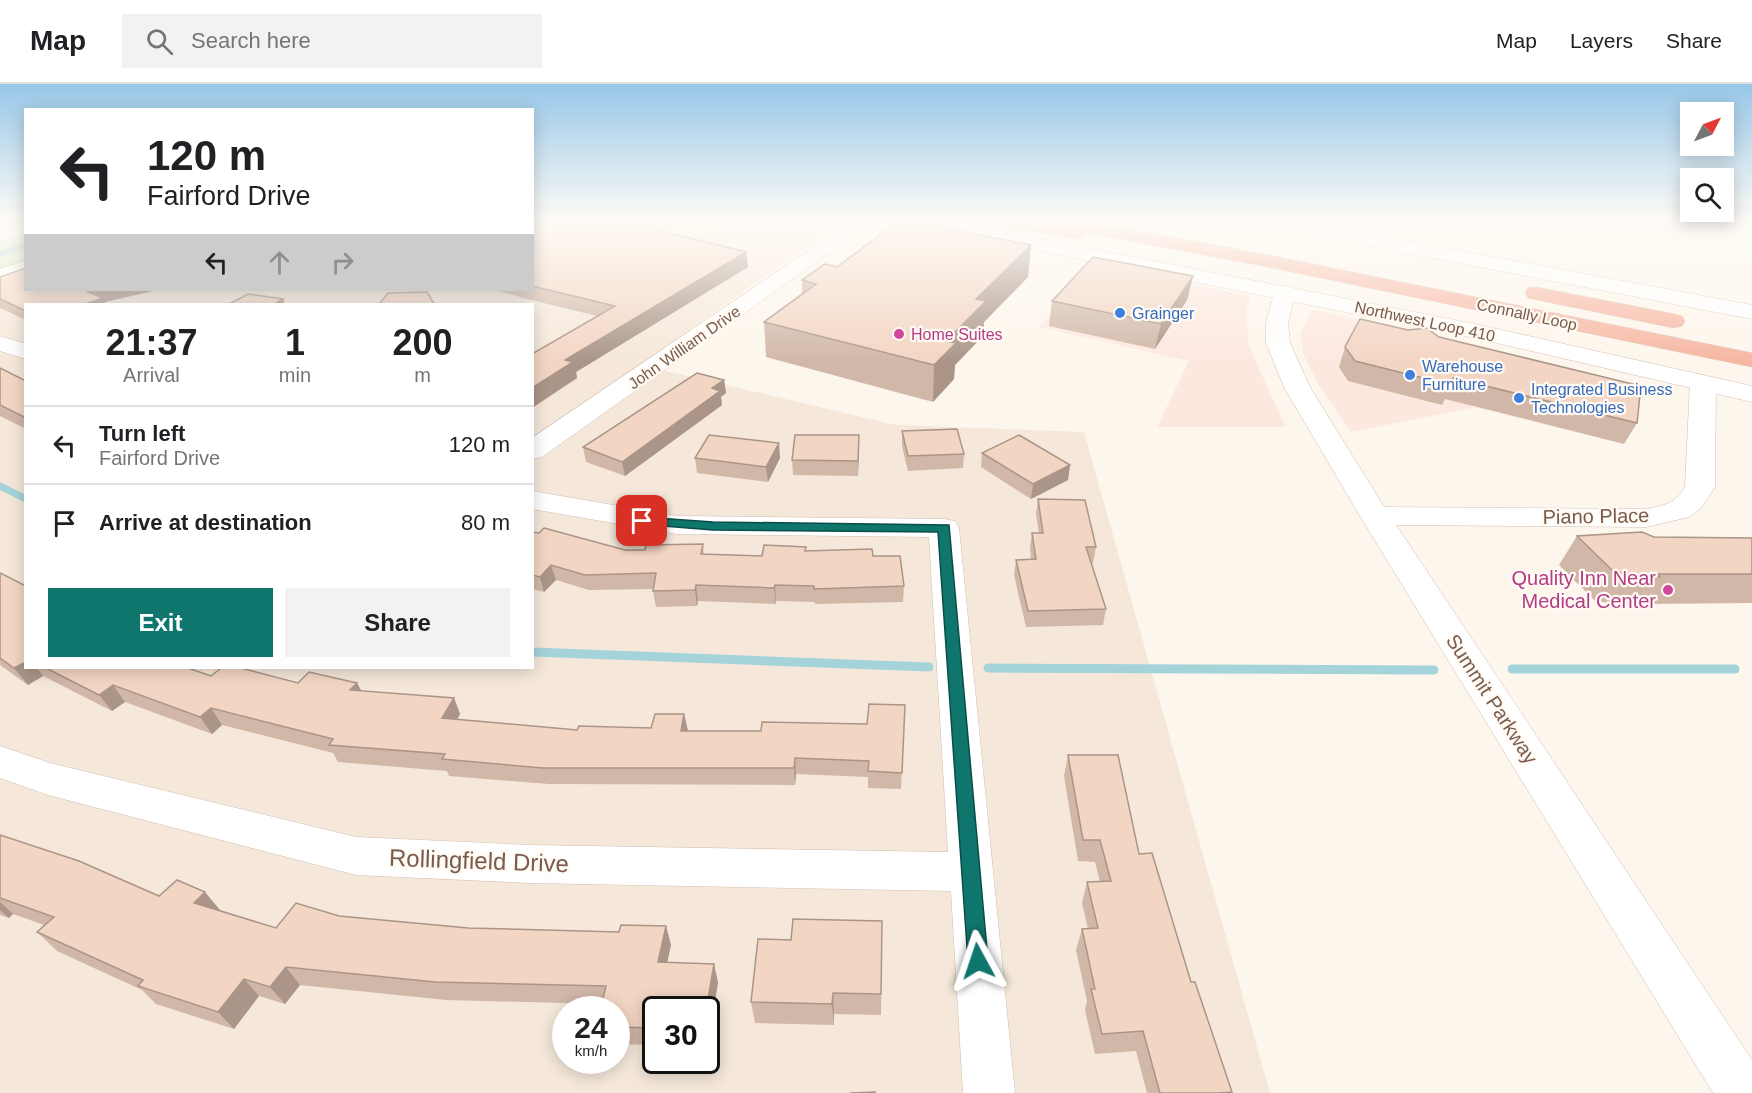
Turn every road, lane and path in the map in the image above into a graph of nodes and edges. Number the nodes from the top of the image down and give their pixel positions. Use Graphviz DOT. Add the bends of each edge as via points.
graph roads {
  1 [pos="23,268"];
  2 [pos="797,268"];
  3 [pos="1161,268"];
  4 [pos="1336,268"];
  5 [pos="1343,268"];
  6 [pos="1373,268"];
  7 [pos="1538,268"];
  8 [pos="0,276"];
  9 [pos="1398,277"];
  10 [pos="1520,290"];
  11 [pos="1284,292"];
  12 [pos="1752,312"];
  13 [pos="1694,326"];
  14 [pos="0,343"];
  15 [pos="24,351"];
  16 [pos="1752,360"];
  17 [pos="1703,383"];
  18 [pos="1752,394"];
  19 [pos="534,449"];
  20 [pos="534,500"];
  21 [pos="1375,516"];
  22 [pos="0,762"];
  23 [pos="970,872"];
  24 [pos="989,1093"];
  25 [pos="1743,1093"];
  1 -- 8 [label="street"];
  2 -- 19 [label="street, John William Drive"];
  3 -- 11 [label="street, Northwest Loop 410"];
  4 -- 9 [label="highway"];
  5 -- 9 [label="highway, Connally Loop"];
  6 -- 9 [label="highway, Connally Loop"];
  7 -- 12 [label="street"];
  9 -- 16 [label="highway, Connally Loop"];
  10 -- 13 [label="highway, Connally Loop"];
  11 -- 17 [label="street, Northwest Loop 410"];
  11 -- 21 [label="street, Summit Parkway" via="1277,323 1278,343 1286,365"];
  14 -- 15 [label="street"];
  17 -- 18 [label="street, Northwest Loop 410"];
  17 -- 21 [label="street, Piano Place" via="1700,487 1695,500 1676,512 1646,518"];
  20 -- 23 [label="street" via="677,525 944,528"];
  21 -- 25 [label="street, Summit Parkway"];
  22 -- 23 [label="street, Rollingfield Drive" via="48,779 356,856 529,864"];
  23 -- 24 [label="street"];
}
